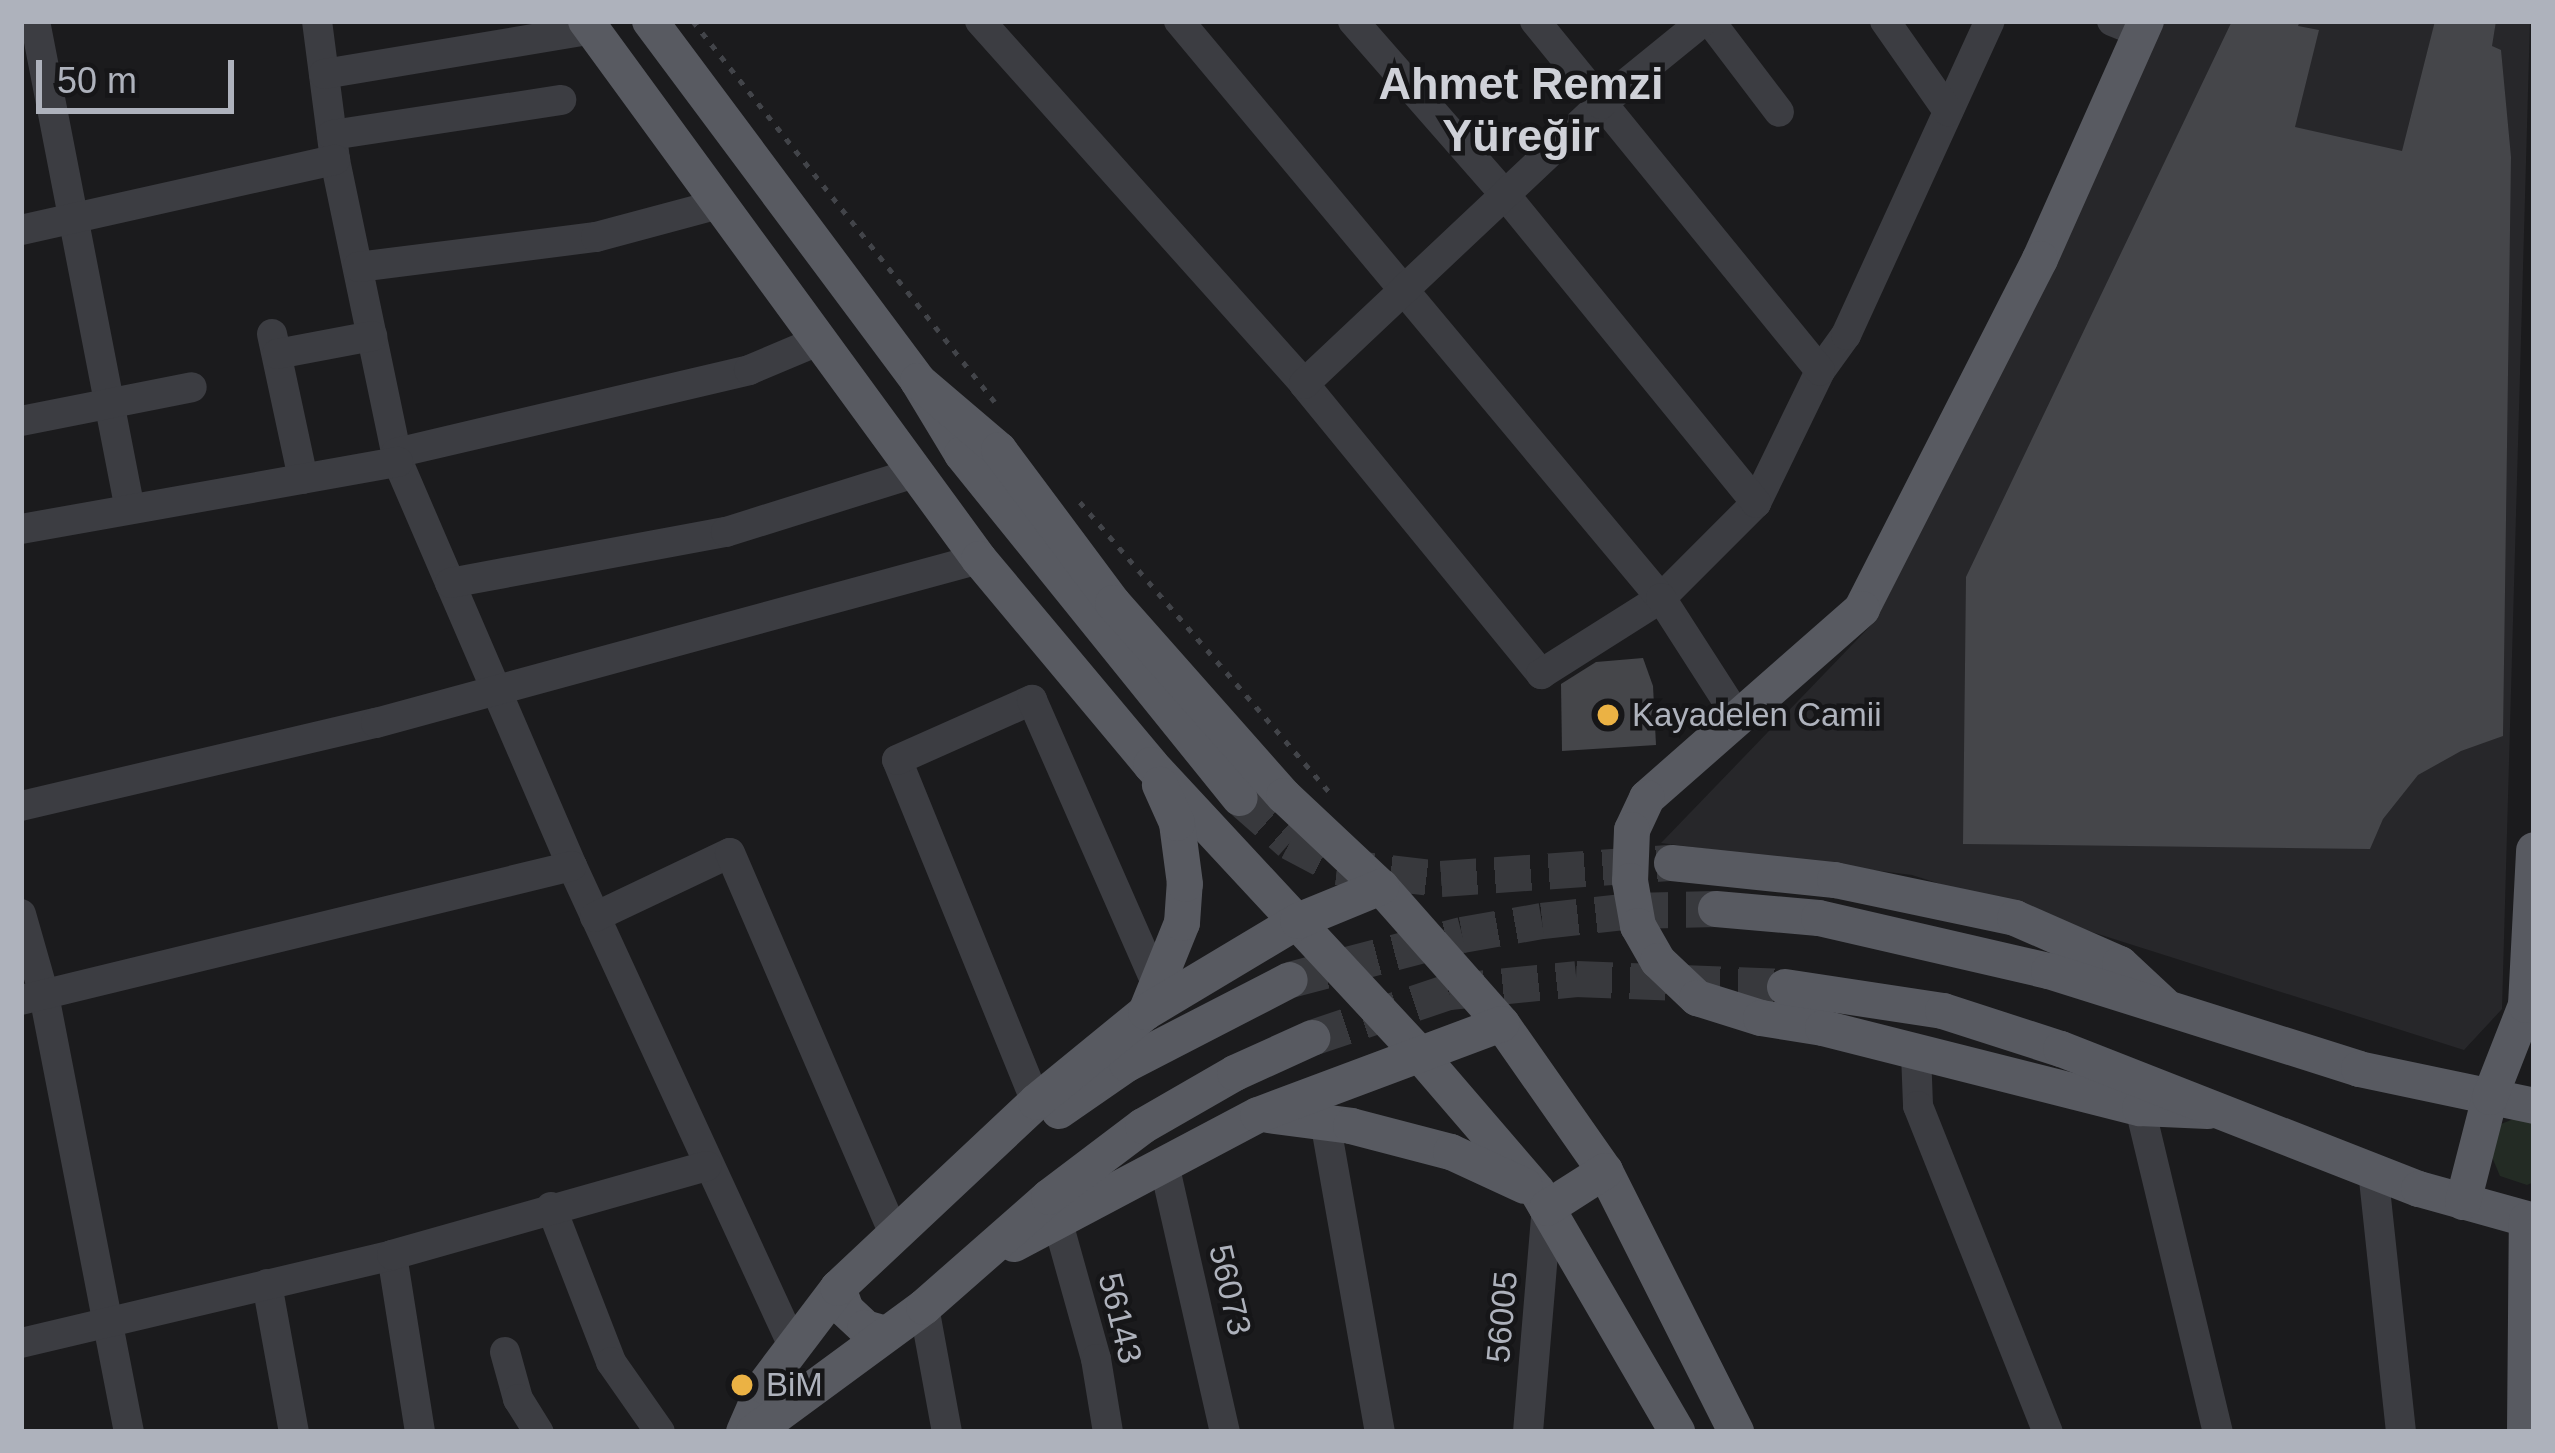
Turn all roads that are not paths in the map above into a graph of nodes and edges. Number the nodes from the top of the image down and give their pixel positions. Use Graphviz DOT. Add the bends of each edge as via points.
graph roads {
  1 [pos="34,21"];
  2 [pos="317,21"];
  3 [pos="650,21"];
  4 [pos="980,21"];
  5 [pos="1179,21"];
  6 [pos="1354,21"];
  7 [pos="1535,21"];
  8 [pos="1707,21"];
  9 [pos="1885,21"];
  10 [pos="1990,21"];
  11 [pos="589,25"];
  12 [pos="2133,25"];
  13 [pos="324,74"];
  14 [pos="561,100"];
  15 [pos="1601,104"];
  16 [pos="1948,111"];
  17 [pos="1779,112"];
  18 [pos="334,147"];
  19 [pos="1506,196"];
  20 [pos="719,204"];
  21 [pos="75,217"];
  22 [pos="21,230"];
  23 [pos="358,267"];
  24 [pos="1402,291"];
  25 [pos="372,336"];
  26 [pos="818,341"];
  27 [pos="1820,371"];
  28 [pos="918,382"];
  29 [pos="1304,384"];
  30 [pos="192,387"];
  31 [pos="107,403"];
  32 [pos="21,421"];
  33 [pos="397,458"];
  34 [pos="914,473"];
  35 [pos="303,479"];
  36 [pos="1756,502"];
  37 [pos="130,509"];
  38 [pos="21,529"];
  39 [pos="980,559"];
  40 [pos="450,583"];
  41 [pos="1661,598"];
  42 [pos="496,692"];
  43 [pos="1736,715"];
  44 [pos="1151,765"];
  45 [pos="1240,798"];
  46 [pos="21,806"];
  47 [pos="2534,850"];
  48 [pos="1672,863"];
  49 [pos="572,866"];
  50 [pos="1381,887"];
  51 [pos="1716,909"];
  52 [pos="21,914"];
  53 [pos="596,917"];
  54 [pos="1298,921"];
  55 [pos="1290,980"];
  56 [pos="1785,987"];
  57 [pos="32,998"];
  58 [pos="1152,1000"];
  59 [pos="2170,1011"];
  60 [pos="1502,1024"];
  61 [pos="1312,1038"];
  62 [pos="1916,1053"];
  63 [pos="1421,1056"];
  64 [pos="2490,1097"];
  65 [pos="1036,1102"];
  66 [pos="2534,1106"];
  67 [pos="2140,1108"];
  68 [pos="2208,1112"];
  69 [pos="1258,1114"];
  70 [pos="1325,1121"];
  71 [pos="1164,1164"];
  72 [pos="707,1166"];
  73 [pos="2373,1170"];
  74 [pos="1604,1171"];
  75 [pos="958,1174"];
  76 [pos="1542,1200"];
  77 [pos="2463,1202"];
  78 [pos="551,1207"];
  79 [pos="2531,1221"];
  80 [pos="1058,1223"];
  81 [pos="893,1231"];
  82 [pos="392,1255"];
  83 [pos="982,1259"];
  84 [pos="267,1284"];
  85 [pos="838,1288"];
  86 [pos="924,1307"];
  87 [pos="2529,1307"];
  88 [pos="107,1324"];
  89 [pos="886,1334"];
  90 [pos="21,1343"];
  91 [pos="794,1348"];
  92 [pos="505,1352"];
  93 [pos="129,1432"];
  94 [pos="294,1432"];
  95 [pos="419,1432"];
  96 [pos="539,1432"];
  97 [pos="660,1432"];
  98 [pos="744,1432"];
  99 [pos="754,1432"];
  100 [pos="947,1432"];
  101 [pos="1108,1432"];
  102 [pos="1225,1432"];
  103 [pos="1380,1432"];
  104 [pos="1528,1432"];
  105 [pos="1677,1432"];
  106 [pos="1736,1432"];
  107 [pos="2048,1432"];
  108 [pos="2218,1432"];
  109 [pos="2401,1432"];
  110 [pos="2525,1432"];
  1 -- 21 [label="street"];
  2 -- 13 [label="street"];
  3 -- 28 [label="main road"];
  4 -- 29 [label="street"];
  5 -- 24 [label="street"];
  6 -- 19 [label="street"];
  7 -- 15 [label="street"];
  8 -- 15 [label="street"];
  8 -- 17 [label="street"];
  9 -- 16 [label="street"];
  10 -- 16 [label="street"];
  11 -- 13 [label="street"];
  11 -- 20 [label="main road"];
  12 -- 43 [label="main road" via="2030,279 1862,609"];
  13 -- 18 [label="street"];
  14 -- 18 [label="street"];
  15 -- 19 [label="street"];
  15 -- 27 [label="street"];
  16 -- 27 [label="street" via="1846,335"];
  18 -- 21 [label="street"];
  18 -- 23 [label="street"];
  19 -- 24 [label="street"];
  19 -- 36 [label="street"];
  20 -- 23 [label="street" via="596,237"];
  20 -- 26 [label="main road"];
  21 -- 22 [label="street"];
  21 -- 31 [label="street"];
  23 -- 25 [label="street"];
  24 -- 29 [label="street"];
  24 -- 41 [label="street"];
  25 -- 33 [label="street"];
  25 -- 35 [label="street" via="274,344"];
  26 -- 33 [label="street" via="749,370"];
  26 -- 34 [label="main road"];
  27 -- 36 [label="street"];
  28 -- 45 [label="main road" via="962,454"];
  28 -- 50 [label="main road" via="999,450 1114,603 1284,796"];
  29 -- 41 [label="street" via="1541,674"];
  30 -- 31 [label="street"];
  31 -- 32 [label="street"];
  31 -- 37 [label="street"];
  33 -- 35 [label="street"];
  33 -- 40 [label="street"];
  34 -- 39 [label="main road"];
  34 -- 40 [label="street" via="726,532"];
  35 -- 37 [label="street"];
  36 -- 41 [label="street"];
  37 -- 38 [label="street"];
  39 -- 42 [label="street"];
  39 -- 44 [label="main road"];
  40 -- 42 [label="street"];
  41 -- 43 [label="street"];
  42 -- 46 [label="street"];
  42 -- 49 [label="street"];
  43 -- 62 [label="main road" via="1647,798 1632,830 1638,926 1658,961 1697,998"];
  44 -- 54 [label="main road"];
  44 -- 58 [label="main road" via="1177,823 1185,884 1182,923"];
  47 -- 64 [label="main road" via="2526,1005"];
  48 -- 59 [label="main road" via="1835,880 2015,918 2120,964"];
  49 -- 53 [label="street"];
  49 -- 57 [label="street"];
  50 -- 54 [label="main road"];
  50 -- 60 [label="main road"];
  51 -- 59 [label="main road" via="1820,918 2049,971"];
  52 -- 57 [label="street"];
  53 -- 72 [label="street"];
  53 -- 81 [label="street" via="730,853"];
  54 -- 58 [label="main road"];
  54 -- 63 [label="main road"];
  55 -- 75 [label="main road" via="1127,1064"];
  56 -- 68 [label="main road" via="1943,1011 2061,1049"];
  57 -- 88 [label="street"];
  58 -- 65 [label="main road"];
  58 -- 65 [label="street" via="1032,700 897,760"];
  59 -- 64 [label="main road" via="2359,1069"];
  60 -- 63 [label="main road"];
  60 -- 74 [label="main road"];
  61 -- 83 [label="main road" via="1143,1126"];
  62 -- 67 [label="main road"];
  62 -- 107 [label="street" via="1918,1106"];
  63 -- 69 [label="main road"];
  63 -- 76 [label="main road"];
  64 -- 66 [label="main road"];
  64 -- 77 [label="main road"];
  65 -- 75 [label="main road"];
  67 -- 68 [label="main road"];
  67 -- 108 [label="street"];
  68 -- 73 [label="main road"];
  69 -- 70 [label="main road"];
  69 -- 71 [label="main road"];
  70 -- 76 [label="main road" via="1451,1152"];
  70 -- 103 [label="street"];
  71 -- 80 [label="main road"];
  71 -- 102 [label="street, 56073"];
  72 -- 78 [label="street"];
  72 -- 91 [label="street"];
  73 -- 77 [label="main road"];
  73 -- 109 [label="street"];
  74 -- 76 [label="main road"];
  74 -- 106 [label="main road"];
  75 -- 81 [label="main road"];
  76 -- 104 [label="street, 56005"];
  76 -- 105 [label="main road"];
  77 -- 79 [label="main road"];
  78 -- 82 [label="street"];
  78 -- 97 [label="street" via="611,1362"];
  79 -- 87 [label="main road"];
  80 -- 83 [label="main road"];
  80 -- 101 [label="street, 56143"];
  81 -- 85 [label="main road"];
  82 -- 84 [label="street"];
  82 -- 95 [label="street"];
  83 -- 86 [label="main road"];
  84 -- 88 [label="street"];
  84 -- 94 [label="street"];
  85 -- 89 [label="main road" via="846,1310"];
  85 -- 91 [label="main road"];
  86 -- 89 [label="main road"];
  86 -- 100 [label="street"];
  87 -- 110 [label="main road"];
  88 -- 90 [label="street"];
  88 -- 93 [label="street"];
  89 -- 99 [label="main road"];
  91 -- 98 [label="main road" via="764,1386"];
  92 -- 96 [label="street" via="518,1400"];
}
